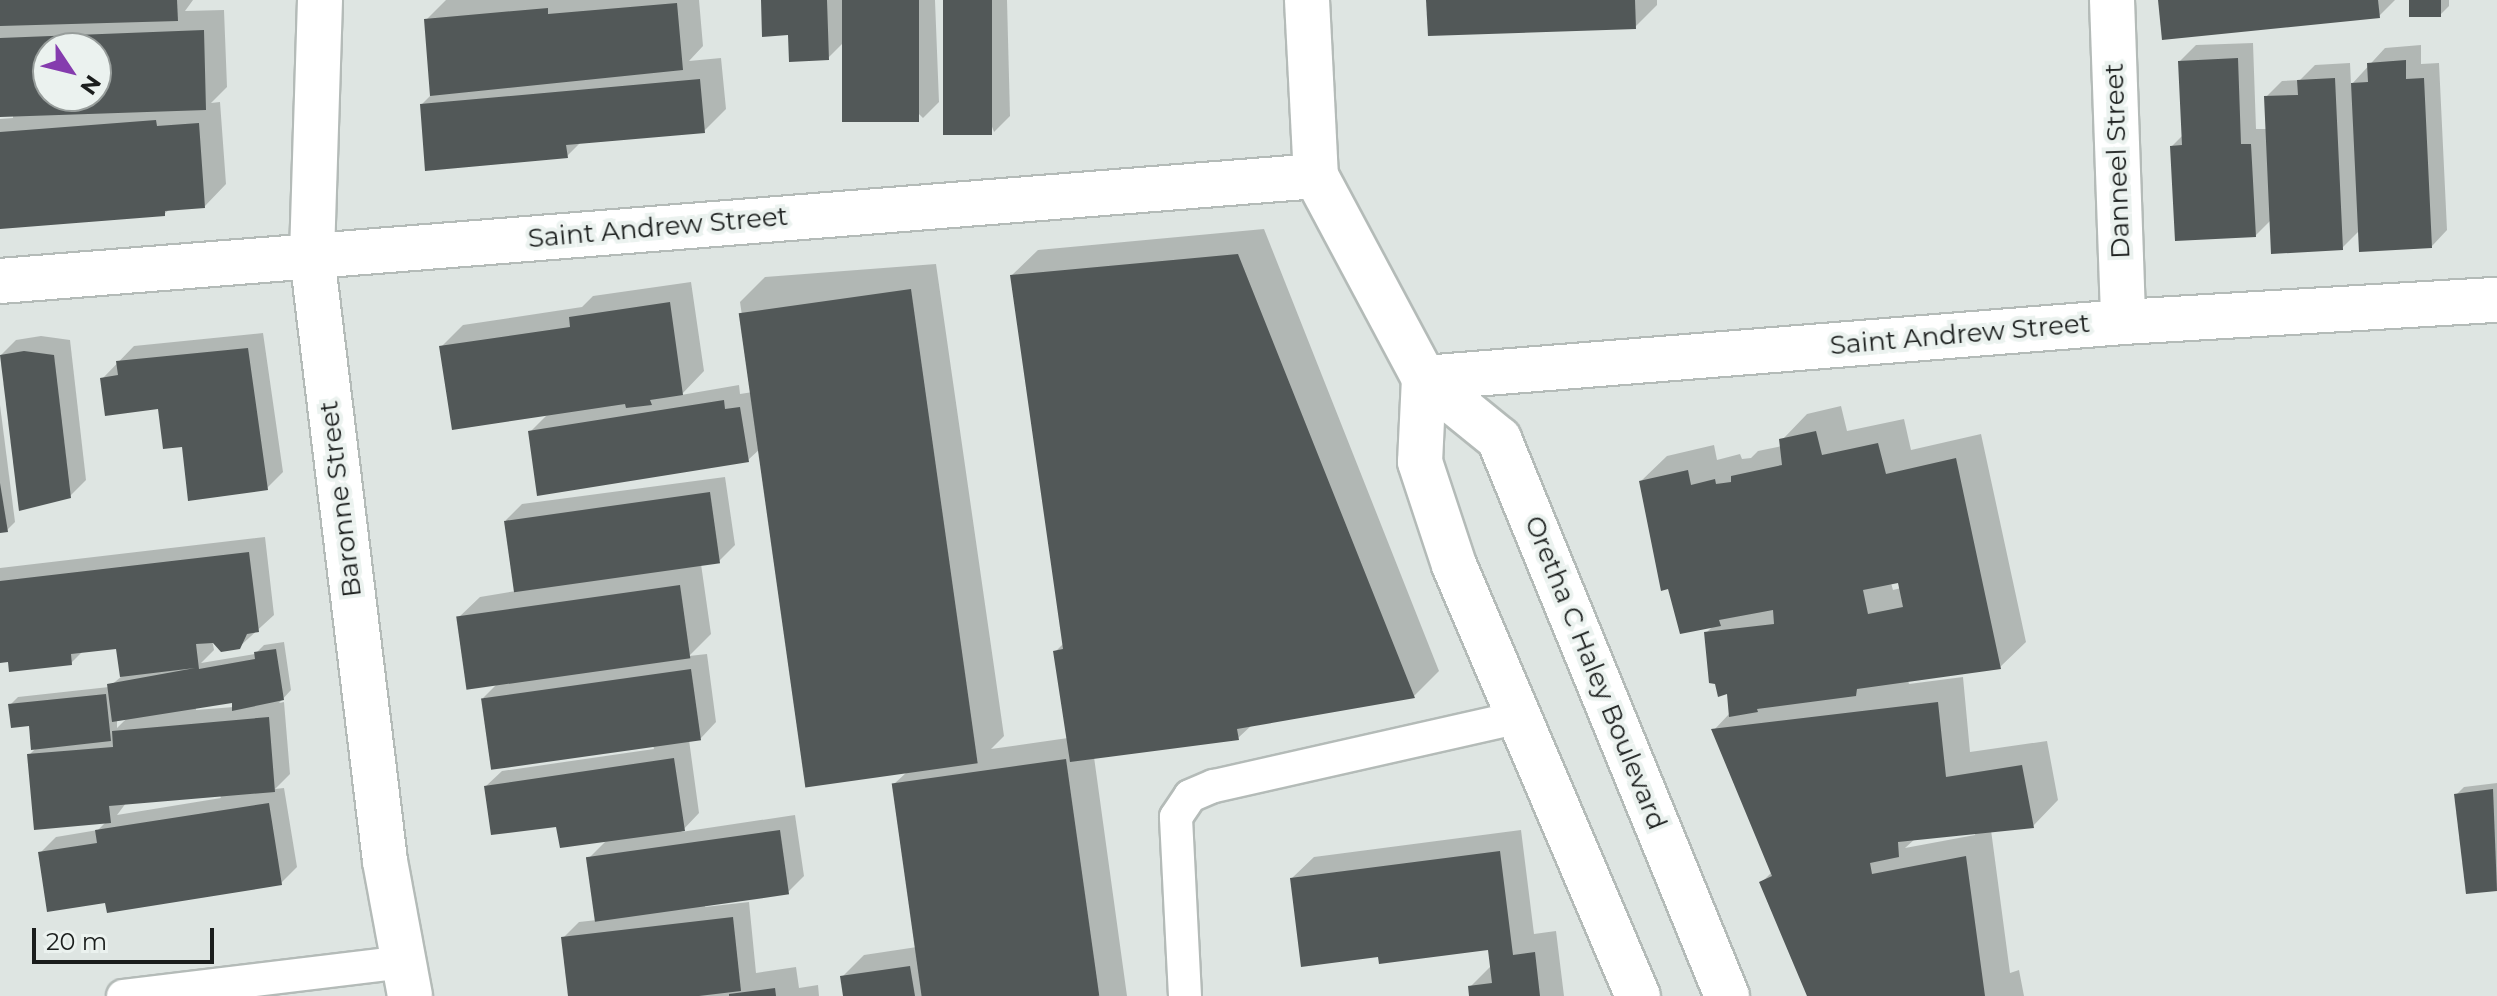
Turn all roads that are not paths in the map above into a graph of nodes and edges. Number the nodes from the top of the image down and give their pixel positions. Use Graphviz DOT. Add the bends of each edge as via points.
graph roads {
  1 [pos="320,0"];
  2 [pos="1307,0"];
  3 [pos="2112,0"];
  4 [pos="1316,176"];
  5 [pos="312,256"];
  6 [pos="0,281"];
  7 [pos="2497,300"];
  8 [pos="2123,322"];
  9 [pos="1424,378"];
  10 [pos="1519,717"];
  11 [pos="407,979"];
  12 [pos="123,996"];
  13 [pos="1185,996"];
  14 [pos="1638,996"];
  15 [pos="1727,996"];
  1 -- 5 [label="street, Baronne Street"];
  2 -- 4 [label="street, Oretha C Haley Boulevard"];
  3 -- 8 [label="street, Danneel Street"];
  4 -- 5 [label="street, Saint Andrew Street"];
  4 -- 9 [label="street, Oretha C Haley Boulevard"];
  5 -- 6 [label="street, Saint Andrew Street"];
  5 -- 11 [label="street, Baronne Street" via="385,861"];
  7 -- 8 [label="street, Saint Andrew Street"];
  8 -- 9 [label="street, Saint Andrew Street"];
  9 -- 10 [label="street" via="1420,462 1454,565"];
  9 -- 15 [label="street, Oretha C Haley Boulevard" via="1499,439"];
  10 -- 13 [label="lane" via="1214,786 1190,796 1176,817"];
  10 -- 14 [label="street"];
  11 -- 12 [label="lane"];
}
